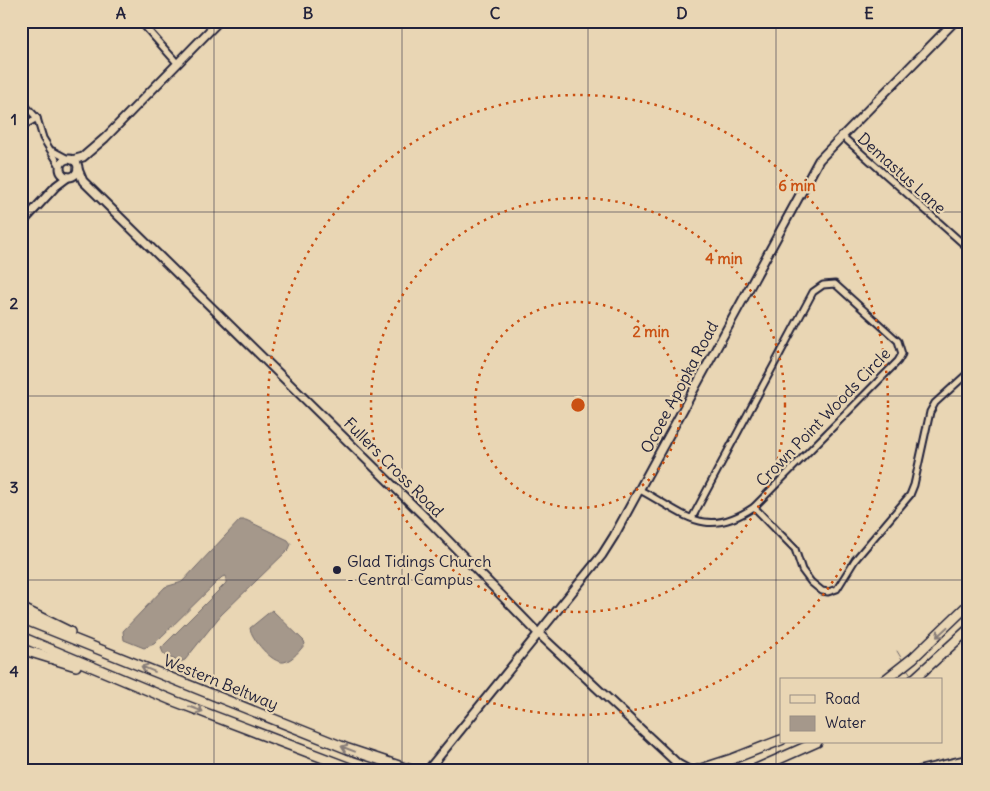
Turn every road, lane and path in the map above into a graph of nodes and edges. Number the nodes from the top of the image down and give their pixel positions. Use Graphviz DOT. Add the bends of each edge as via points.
graph roads {
  1 [pos="140,21"];
  2 [pos="220,21"];
  3 [pos="955,21"];
  4 [pos="178,64"];
  5 [pos="21,101"];
  6 [pos="37,118"];
  7 [pos="21,127"];
  8 [pos="841,135"];
  9 [pos="51,150"];
  10 [pos="83,157"];
  11 [pos="70,159"];
  12 [pos="60,168"];
  13 [pos="78,168"];
  14 [pos="69,177"];
  15 [pos="82,181"];
  16 [pos="56,186"];
  17 [pos="21,224"];
  18 [pos="969,249"];
  19 [pos="969,372"];
  20 [pos="640,490"];
  21 [pos="754,507"];
  22 [pos="692,518"];
  23 [pos="969,604"];
  24 [pos="21,608"];
  25 [pos="21,618"];
  26 [pos="969,629"];
  27 [pos="538,633"];
  28 [pos="21,637"];
  29 [pos="21,649"];
  30 [pos="127,660"];
  31 [pos="888,678"];
  32 [pos="916,678"];
  33 [pos="174,701"];
  34 [pos="780,740"];
  35 [pos="812,744"];
  36 [pos="969,759"];
  37 [pos="700,769"];
  38 [pos="356,770"];
  39 [pos="411,770"];
  40 [pos="428,770"];
  41 [pos="689,770"];
  42 [pos="754,770"];
  43 [pos="921,770"];
  1 -- 4 [label="street"];
  2 -- 4 [label="street"];
  3 -- 8 [label="street, Ocoee Apopka Road"];
  4 -- 10 [label="street"];
  5 -- 6 [label="street"];
  6 -- 7 [label="street"];
  6 -- 9 [label="street" via="42,138"];
  8 -- 18 [label="street, Demastus Lane"];
  8 -- 20 [label="street, Ocoee Apopka Road" via="803,185"];
  9 -- 11 [label="street"];
  9 -- 12 [label="street"];
  10 -- 11 [label="street"];
  10 -- 13 [label="street"];
  11 -- 12 [label="street"];
  11 -- 13 [label="street"];
  12 -- 14 [label="street"];
  12 -- 16 [label="street"];
  13 -- 14 [label="street" via="76,174"];
  13 -- 15 [label="street, Fullers Cross Road"];
  14 -- 15 [label="street, Fullers Cross Road"];
  14 -- 16 [label="street"];
  15 -- 27 [label="street, Fullers Cross Road" via="431,523"];
  16 -- 17 [label="street"];
  19 -- 21 [label="street" via="935,403 930,412 910,495 855,560 837,589 822,591 811,582 802,570 794,549"];
  20 -- 22 [label="street, Crown Point Woods Circle"];
  20 -- 27 [label="street, Ocoee Apopka Road" via="602,555"];
  21 -- 22 [label="street, Crown Point Woods Circle" via="721,524 707,524"];
  21 -- 22 [label="street, Crown Point Woods Circle" via="902,354 898,341 835,284 823,285 813,292"];
  23 -- 31 [label="highway, one-way"];
  24 -- 30 [label="highway"];
  25 -- 30 [label="highway, Western Beltway"];
  26 -- 32 [label="highway"];
  27 -- 40 [label="street, Ocoee Apopka Road"];
  27 -- 41 [label="street, Fullers Cross Road" via="678,764"];
  28 -- 33 [label="highway, Western Beltway"];
  29 -- 33 [label="highway"];
  39 -- 30 [label="highway, Western Beltway, one-way" via="348,749"];
  33 -- 38 [label="highway, Western Beltway, one-way"];
  34 -- 37 [label="highway"];
  35 -- 42 [label="highway"];
  36 -- 43 [label="street"];
}
